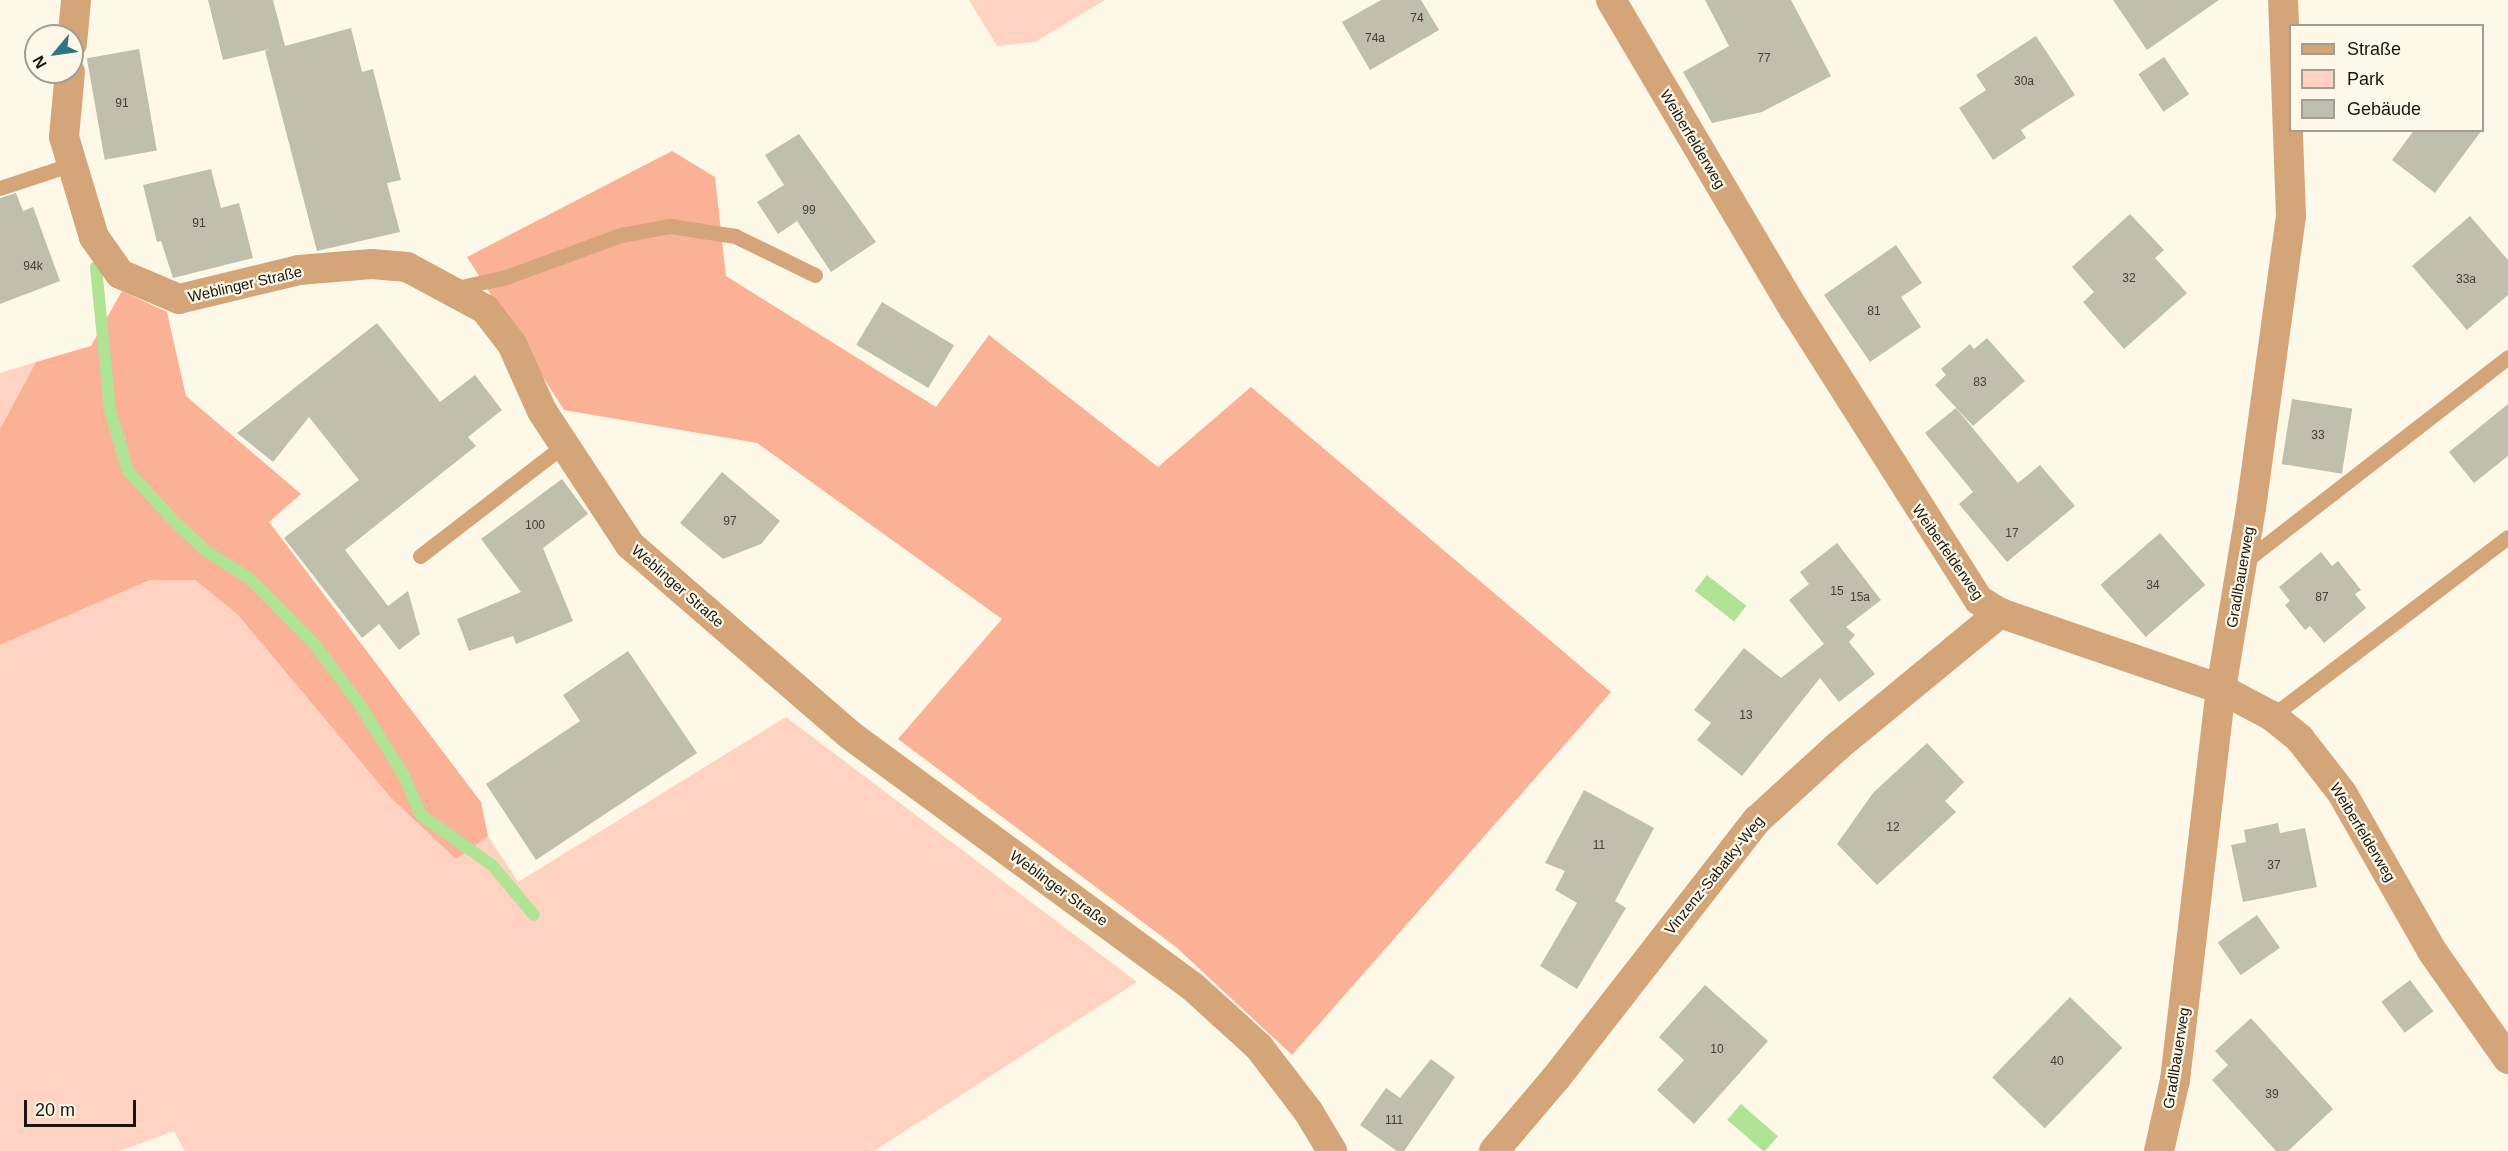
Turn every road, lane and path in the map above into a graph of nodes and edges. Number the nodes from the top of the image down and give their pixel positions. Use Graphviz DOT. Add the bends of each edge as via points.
graph roads {
  1 [pos="76,0"];
  2 [pos="1611,0"];
  3 [pos="2283,0"];
  4 [pos="74,24"];
  5 [pos="69,84"];
  6 [pos="72,164"];
  7 [pos="0,188"];
  8 [pos="815,275"];
  9 [pos="449,290"];
  10 [pos="2508,357"];
  11 [pos="564,445"];
  12 [pos="2508,537"];
  13 [pos="420,556"];
  14 [pos="2242,564"];
  15 [pos="2000,613"];
  16 [pos="2221,689"];
  17 [pos="2272,717"];
  18 [pos="2508,1059"];
  19 [pos="1332,1151"];
  20 [pos="1494,1151"];
  21 [pos="2159,1151"];
  1 -- 4 [label="street"];
  2 -- 15 [label="street, Weiberfelderweg" via="1893,470 1979,600"];
  3 -- 14 [label="street, Gradlbauerweg" via="2290,216"];
  5 -- 6 [label="street, Weblinger Straße" via="64,137"];
  6 -- 7 [label="lane"];
  6 -- 9 [label="street, Weblinger Straße" via="93,237 120,274 179,300 299,270 372,264 407,267"];
  8 -- 9 [label="lane" via="735,236 670,226 621,235 506,277"];
  9 -- 11 [label="street, Weblinger Straße" via="485,309 512,344 542,411"];
  10 -- 14 [label="lane"];
  11 -- 13 [label="lane"];
  11 -- 19 [label="street, Weblinger Straße" via="630,545 850,735 1192,986 1259,1047 1308,1111"];
  12 -- 17 [label="lane"];
  14 -- 16 [label="street, Gradlbauerweg"];
  15 -- 16 [label="street, Weiberfelderweg"];
  15 -- 20 [label="street, Vinzenz-Sabatky-Weg" via="1838,746 1756,820 1556,1078"];
  16 -- 17 [label="street, Weiberfelderweg"];
  16 -- 21 [label="street, Gradlbauerweg" via="2176,1069"];
  17 -- 18 [label="street, Weiberfelderweg" via="2300,739 2342,793 2432,951"];
}
